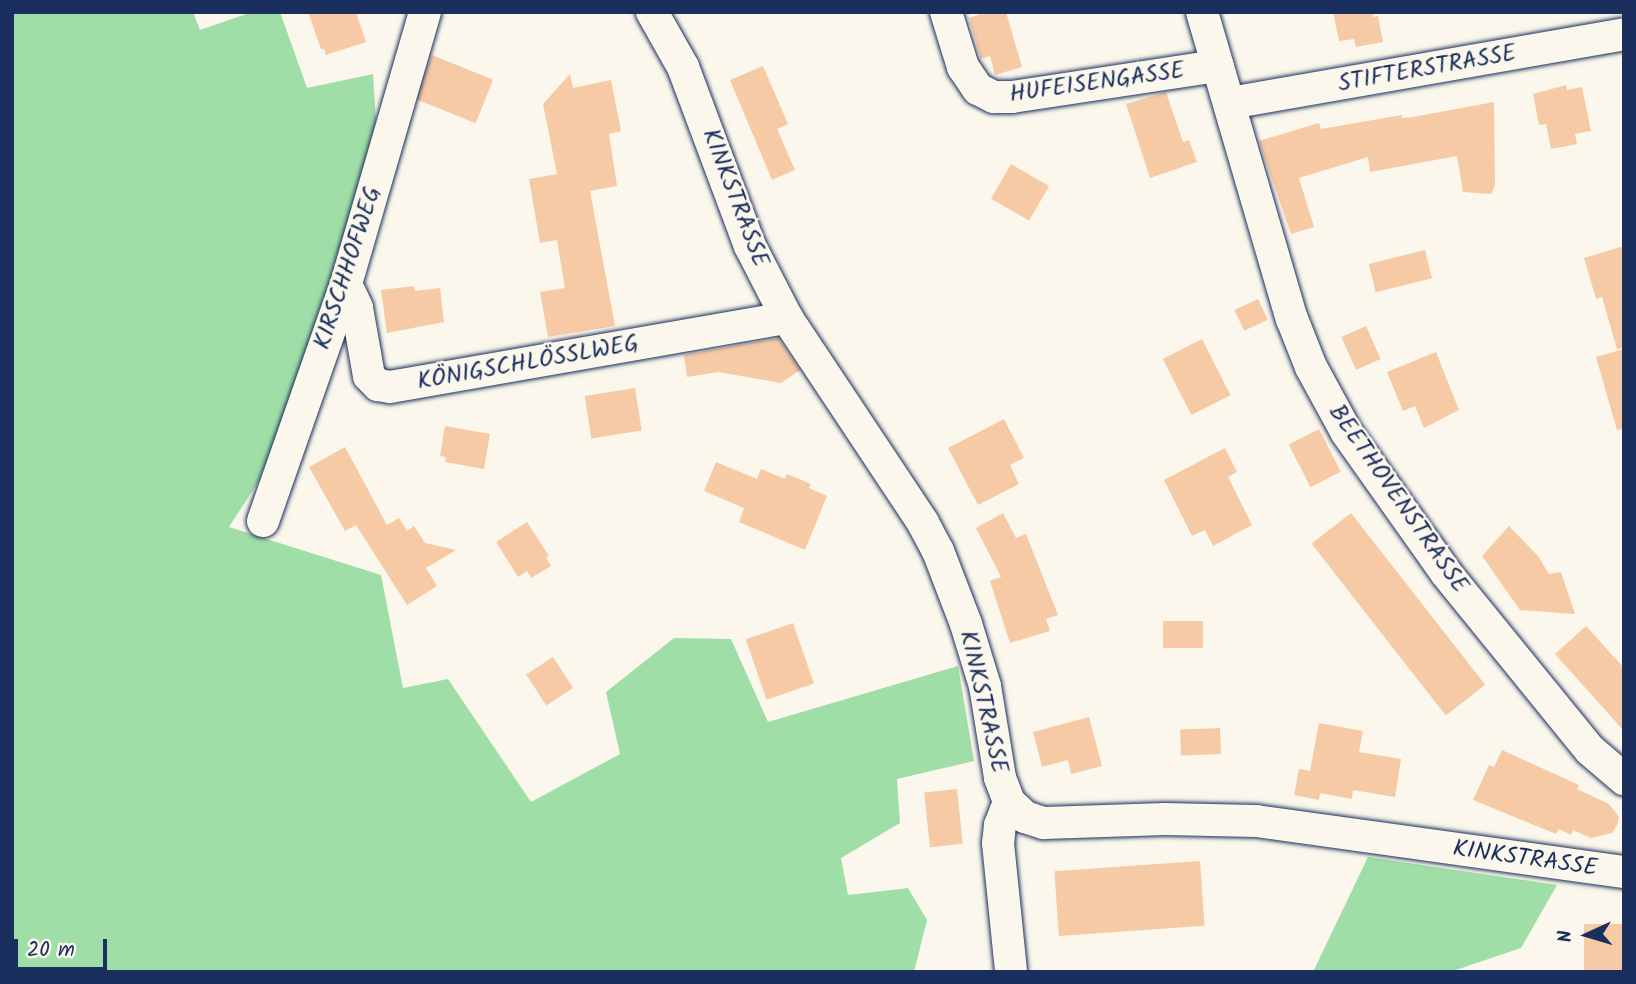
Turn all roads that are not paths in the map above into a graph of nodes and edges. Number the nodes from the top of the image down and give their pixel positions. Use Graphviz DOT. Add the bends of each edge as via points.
graph roads {
  1 [pos="425,12"];
  2 [pos="652,12"];
  3 [pos="946,12"];
  4 [pos="1202,12"];
  5 [pos="1624,34"];
  6 [pos="1218,66"];
  7 [pos="1230,103"];
  8 [pos="346,284"];
  9 [pos="787,318"];
  10 [pos="262,521"];
  11 [pos="1618,774"];
  12 [pos="1009,802"];
  13 [pos="1624,872"];
  14 [pos="1011,972"];
  1 -- 8 [label="street, KIRSCHHOFWEG"];
  2 -- 9 [label="street, KINKSTRASSE" via="683,67 750,246"];
  3 -- 6 [label="street, HUFEISENGASSE" via="963,67 978,89 994,97"];
  4 -- 6 [label="street, BEETHOVENSTRASSE"];
  5 -- 7 [label="street, STIFTERSTRASSE"];
  6 -- 7 [label="street, BEETHOVENSTRASSE"];
  7 -- 11 [label="street, BEETHOVENSTRASSE" via="1292,319 1311,367 1347,433 1446,573 1590,750"];
  8 -- 9 [label="street, KÖNIGSCHLÖSSLWEG" via="357,308 369,376 378,386 390,387"];
  8 -- 10 [label="street, KIRSCHHOFWEG"];
  9 -- 12 [label="street, KINKSTRASSE" via="938,551 985,686 1000,778"];
  12 -- 13 [label="street, KINKSTRASSE" via="1025,817 1044,823 1256,821"];
  12 -- 14 [label="street" via="998,843"];
}
